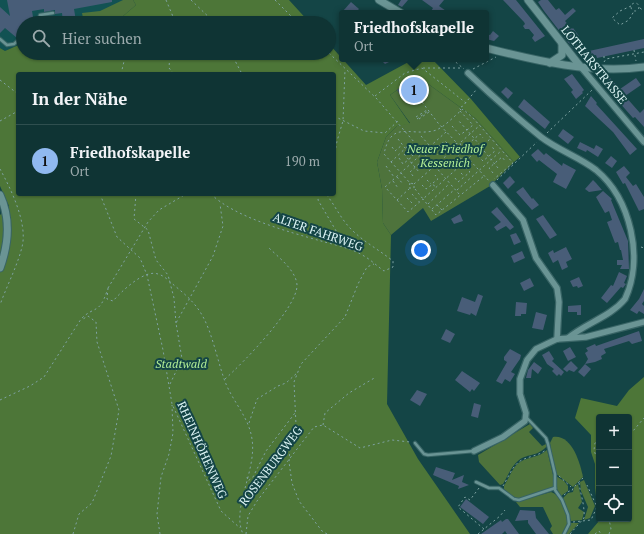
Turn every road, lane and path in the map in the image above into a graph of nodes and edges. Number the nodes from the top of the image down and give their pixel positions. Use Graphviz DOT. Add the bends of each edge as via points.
graph roads {
  1 [pos="166,0"];
  2 [pos="191,0"];
  3 [pos="275,0"];
  4 [pos="378,0"];
  5 [pos="528,0"];
  6 [pos="631,6"];
  7 [pos="639,7"];
  8 [pos="396,10"];
  9 [pos="634,11"];
  10 [pos="644,11"];
  11 [pos="53,13"];
  12 [pos="172,14"];
  13 [pos="40,16"];
  14 [pos="208,16"];
  15 [pos="291,16"];
  16 [pos="0,39"];
  17 [pos="16,42"];
  18 [pos="562,44"];
  19 [pos="489,49"];
  20 [pos="634,50"];
  21 [pos="644,52"];
  22 [pos="619,53"];
  23 [pos="506,54"];
  24 [pos="634,54"];
  25 [pos="604,56"];
  26 [pos="620,57"];
  27 [pos="489,59"];
  28 [pos="124,60"];
  29 [pos="170,60"];
  30 [pos="235,60"];
  31 [pos="336,60"];
  32 [pos="456,62"];
  33 [pos="484,62"];
  34 [pos="550,63"];
  35 [pos="604,65"];
  36 [pos="580,66"];
  37 [pos="640,67"];
  38 [pos="422,68"];
  39 [pos="463,68"];
  40 [pos="345,69"];
  41 [pos="171,71"];
  42 [pos="121,72"];
  43 [pos="241,72"];
  44 [pos="468,73"];
  45 [pos="0,80"];
  46 [pos="480,84"];
  47 [pos="596,87"];
  48 [pos="16,92"];
  49 [pos="416,94"];
  50 [pos="374,96"];
  51 [pos="466,103"];
  52 [pos="429,111"];
  53 [pos="461,111"];
  54 [pos="16,112"];
  55 [pos="336,117"];
  56 [pos="417,118"];
  57 [pos="419,119"];
  58 [pos="458,120"];
  59 [pos="0,121"];
  60 [pos="343,121"];
  61 [pos="398,121"];
  62 [pos="441,126"];
  63 [pos="452,126"];
  64 [pos="480,126"];
  65 [pos="404,130"];
  66 [pos="467,130"];
  67 [pos="446,132"];
  68 [pos="470,134"];
  69 [pos="421,136"];
  70 [pos="483,138"];
  71 [pos="491,138"];
  72 [pos="542,138"];
  73 [pos="398,139"];
  74 [pos="474,139"];
  75 [pos="336,141"];
  76 [pos="413,142"];
  77 [pos="456,142"];
  78 [pos="644,142"];
  79 [pos="460,143"];
  80 [pos="402,144"];
  81 [pos="447,144"];
  82 [pos="478,144"];
  83 [pos="440,145"];
  84 [pos="430,146"];
  85 [pos="491,146"];
  86 [pos="392,147"];
  87 [pos="455,147"];
  88 [pos="460,147"];
  89 [pos="406,148"];
  90 [pos="471,148"];
  91 [pos="434,150"];
  92 [pos="444,150"];
  93 [pos="408,151"];
  94 [pos="484,151"];
  95 [pos="502,151"];
  96 [pos="423,153"];
  97 [pos="404,154"];
  98 [pos="457,154"];
  99 [pos="438,155"];
  100 [pos="478,156"];
  101 [pos="488,156"];
  102 [pos="399,158"];
  103 [pos="408,159"];
  104 [pos="461,159"];
  105 [pos="468,159"];
  106 [pos="451,160"];
  107 [pos="492,160"];
  108 [pos="391,162"];
  109 [pos="464,162"];
  110 [pos="506,162"];
  111 [pos="495,163"];
  112 [pos="412,164"];
  113 [pos="445,165"];
  114 [pos="455,165"];
  115 [pos="386,166"];
  116 [pos="425,166"];
  117 [pos="434,166"];
  118 [pos="415,167"];
  119 [pos="466,168"];
  120 [pos="498,168"];
  121 [pos="479,170"];
  122 [pos="419,172"];
  123 [pos="400,173"];
  124 [pos="461,173"];
  125 [pos="493,173"];
  126 [pos="435,175"];
  127 [pos="413,176"];
  128 [pos="484,176"];
  129 [pos="396,177"];
  130 [pos="464,177"];
  131 [pos="446,178"];
  132 [pos="455,178"];
  133 [pos="462,179"];
  134 [pos="392,180"];
  135 [pos="427,180"];
  136 [pos="410,183"];
  137 [pos="465,183"];
  138 [pos="403,184"];
  139 [pos="414,184"];
  140 [pos="432,184"];
  141 [pos="450,184"];
  142 [pos="491,184"];
  143 [pos="422,185"];
  144 [pos="436,187"];
  145 [pos="398,188"];
  146 [pos="409,188"];
  147 [pos="414,188"];
  148 [pos="455,189"];
  149 [pos="457,191"];
  150 [pos="412,194"];
  151 [pos="460,194"];
  152 [pos="0,195"];
  153 [pos="101,196"];
  154 [pos="136,196"];
  155 [pos="183,196"];
  156 [pos="213,196"];
  157 [pos="319,196"];
  158 [pos="328,196"];
  159 [pos="407,198"];
  160 [pos="423,198"];
  161 [pos="397,200"];
  162 [pos="419,202"];
  163 [pos="220,203"];
  164 [pos="428,204"];
  165 [pos="437,205"];
  166 [pos="414,206"];
  167 [pos="432,209"];
  168 [pos="3,210"];
  169 [pos="442,210"];
  170 [pos="145,228"];
  171 [pos="641,246"];
  172 [pos="268,247"];
  173 [pos="345,248"];
  174 [pos="131,249"];
  175 [pos="374,264"];
  176 [pos="0,268"];
  177 [pos="147,275"];
  178 [pos="170,281"];
  179 [pos="108,288"];
  180 [pos="189,298"];
  181 [pos="81,320"];
  182 [pos="644,322"];
  183 [pos="176,323"];
  184 [pos="568,338"];
  185 [pos="557,339"];
  186 [pos="298,372"];
  187 [pos="376,377"];
  188 [pos="225,379"];
  189 [pos="169,385"];
  190 [pos="0,400"];
  191 [pos="172,404"];
  192 [pos="295,412"];
  193 [pos="526,418"];
  194 [pos="644,418"];
  195 [pos="249,423"];
  196 [pos="323,425"];
  197 [pos="632,431"];
  198 [pos="596,442"];
  199 [pos="415,443"];
  200 [pos="549,447"];
  201 [pos="474,451"];
  202 [pos="289,462"];
  203 [pos="555,474"];
  204 [pos="247,477"];
  205 [pos="583,478"];
  206 [pos="248,481"];
  207 [pos="476,482"];
  208 [pos="579,482"];
  209 [pos="481,485"];
  210 [pos="587,485"];
  211 [pos="598,486"];
  212 [pos="572,487"];
  213 [pos="499,488"];
  214 [pos="555,488"];
  215 [pos="569,491"];
  216 [pos="564,495"];
  217 [pos="504,510"];
  218 [pos="571,522"];
  219 [pos="582,522"];
  220 [pos="610,522"];
  221 [pos="240,528"];
  222 [pos="484,528"];
  223 [pos="73,534"];
  224 [pos="160,534"];
  225 [pos="243,534"];
  226 [pos="246,534"];
  227 [pos="327,534"];
  228 [pos="478,534"];
  229 [pos="564,534"];
  230 [pos="570,534"];
  231 [pos="595,534"];
  232 [pos="601,534"];
  233 [pos="608,534"];
  1 -- 12 [label="path"];
  2 -- 14 [label="path"];
  3 -- 15 [label="path"];
  4 -- 8 [label="street"];
  5 -- 18 [label="street, LOTHARSTRASSE"];
  6 -- 7 [label="path" via="636,3"];
  6 -- 9 [label="path"];
  6 -- 9 [label="path" via="612,18 620,25 629,20"];
  7 -- 9 [label="path"];
  7 -- 10 [label="path"];
  11 -- 13 [label="lane"];
  16 -- 17 [label="lane" via="7,45"];
  18 -- 34 [label="street" via="562,55"];
  18 -- 36 [label="street, LOTHARSTRASSE"];
  19 -- 23 [label="street"];
  20 -- 24 [label="path"];
  21 -- 24 [label="path"];
  22 -- 26 [label="path"];
  23 -- 27 [label="path"];
  23 -- 34 [label="street"];
  24 -- 26 [label="path"];
  24 -- 37 [label="path"];
  25 -- 35 [label="path"];
  26 -- 35 [label="path"];
  28 -- 42 [label="path"];
  29 -- 41 [label="path"];
  30 -- 43 [label="path"];
  31 -- 40 [label="path"];
  32 -- 39 [label="path"];
  33 -- 44 [label="path"];
  34 -- 36 [label="street"];
  35 -- 36 [label="street"];
  35 -- 37 [label="street"];
  36 -- 47 [label="street, LOTHARSTRASSE"];
  38 -- 39 [label="path"];
  38 -- 50 [label="path" via="405,73"];
  38 -- 51 [label="path"];
  39 -- 44 [label="path"];
  40 -- 50 [label="path"];
  40 -- 60 [label="path"];
  44 -- 46 [label="street"];
  45 -- 48 [label="path"];
  46 -- 51 [label="path"];
  46 -- 72 [label="street"];
  47 -- 72 [label="path"];
  47 -- 78 [label="street, LOTHARSTRASSE"];
  49 -- 52 [label="path"];
  50 -- 61 [label="path"];
  51 -- 53 [label="path" via="459,108"];
  52 -- 56 [label="path"];
  52 -- 57 [label="path"];
  52 -- 62 [label="path"];
  53 -- 62 [label="path"];
  53 -- 64 [label="path" via="463,109"];
  53 -- 66 [label="path" via="473,125"];
  54 -- 59 [label="path"];
  55 -- 60 [label="path"];
  58 -- 66 [label="path"];
  60 -- 61 [label="path" via="364,131 385,134"];
  60 -- 75 [label="path"];
  61 -- 65 [label="path"];
  62 -- 65 [label="path" via="433,131"];
  62 -- 67 [label="path"];
  63 -- 66 [label="path" via="460,135"];
  64 -- 68 [label="path"];
  64 -- 71 [label="path"];
  65 -- 76 [label="path"];
  65 -- 108 [label="path" via="393,136 386,145 384,154"];
  66 -- 68 [label="path"];
  67 -- 77 [label="path"];
  67 -- 84 [label="path"];
  68 -- 74 [label="path"];
  68 -- 79 [label="path"];
  69 -- 84 [label="path"];
  70 -- 74 [label="path" via="480,134"];
  71 -- 95 [label="path"];
  71 -- 105 [label="path"];
  72 -- 142 [label="path"];
  72 -- 171 [label="street" via="596,170 612,186 630,214"];
  73 -- 80 [label="path"];
  74 -- 82 [label="path"];
  74 -- 90 [label="path" via="468,144"];
  76 -- 89 [label="path"];
  76 -- 96 [label="path"];
  77 -- 79 [label="path"];
  77 -- 87 [label="path"];
  79 -- 88 [label="path"];
  80 -- 86 [label="path" via="395,150"];
  80 -- 89 [label="path"];
  81 -- 83 [label="path" via="445,141"];
  83 -- 91 [label="path"];
  83 -- 92 [label="path"];
  84 -- 91 [label="path"];
  84 -- 96 [label="path"];
  85 -- 101 [label="path" via="495,150"];
  87 -- 88 [label="path"];
  87 -- 117 [label="path"];
  88 -- 105 [label="path"];
  89 -- 108 [label="path"];
  91 -- 99 [label="path"];
  93 -- 103 [label="path" via="413,156"];
  94 -- 101 [label="path"];
  95 -- 107 [label="path"];
  95 -- 142 [label="path" via="513,163"];
  96 -- 112 [label="path"];
  96 -- 117 [label="path"];
  97 -- 103 [label="path"];
  98 -- 104 [label="path"];
  100 -- 101 [label="path" via="482,161"];
  101 -- 107 [label="path"];
  102 -- 103 [label="path" via="403,164"];
  103 -- 112 [label="path"];
  104 -- 109 [label="path"];
  104 -- 114 [label="path"];
  105 -- 109 [label="path"];
  105 -- 121 [label="path"];
  106 -- 114 [label="path"];
  107 -- 111 [label="path"];
  107 -- 121 [label="path"];
  108 -- 123 [label="path"];
  109 -- 131 [label="path"];
  110 -- 111 [label="path" via="502,157"];
  111 -- 120 [label="path"];
  111 -- 125 [label="path" via="489,168"];
  112 -- 118 [label="path"];
  112 -- 123 [label="path"];
  113 -- 114 [label="path" via="449,169"];
  115 -- 129 [label="path"];
  116 -- 118 [label="path" via="421,162"];
  117 -- 131 [label="path"];
  117 -- 139 [label="path"];
  118 -- 122 [label="path"];
  118 -- 127 [label="path" via="410,172"];
  119 -- 130 [label="path" via="470,172"];
  121 -- 128 [label="path"];
  121 -- 137 [label="path"];
  123 -- 129 [label="path"];
  123 -- 136 [label="path"];
  124 -- 130 [label="path"];
  126 -- 140 [label="path" via="438,179"];
  128 -- 142 [label="path"];
  128 -- 151 [label="path" via="461,196"];
  129 -- 134 [label="path"];
  129 -- 138 [label="path"];
  130 -- 133 [label="path"];
  131 -- 141 [label="path"];
  131 -- 144 [label="path"];
  132 -- 133 [label="path" via="458,182"];
  133 -- 137 [label="path"];
  134 -- 145 [label="path"];
  134 -- 161 [label="path" via="385,187"];
  135 -- 140 [label="path"];
  136 -- 139 [label="path"];
  136 -- 146 [label="path"];
  137 -- 149 [label="path"];
  139 -- 147 [label="path"];
  140 -- 143 [label="path" via="426,190"];
  140 -- 144 [label="path"];
  141 -- 148 [label="path"];
  141 -- 164 [label="path"];
  142 -- 185 [label="street" via="523,220 536,258 557,288"];
  144 -- 160 [label="path"];
  146 -- 147 [label="path"];
  146 -- 161 [label="path"];
  147 -- 160 [label="path"];
  148 -- 149 [label="path"];
  148 -- 165 [label="path"];
  149 -- 151 [label="path"];
  150 -- 162 [label="path"];
  151 -- 169 [label="path"];
  152 -- 168 [label="street"];
  153 -- 174 [label="path, RHEINHÖHENWEG" via="117,237"];
  154 -- 170 [label="path" via="134,219"];
  155 -- 170 [label="path" via="159,210"];
  156 -- 163 [label="path, ALTER FAHRWEG"];
  157 -- 173 [label="path" via="318,200"];
  158 -- 175 [label="path, ALTER FAHRWEG" via="349,227 393,261 393,267 384,271"];
  159 -- 166 [label="path"];
  160 -- 162 [label="path"];
  160 -- 164 [label="path"];
  161 -- 166 [label="path" via="408,212"];
  162 -- 166 [label="path"];
  163 -- 173 [label="path, ALTER FAHRWEG" via="260,221"];
  163 -- 180 [label="path" via="223,226 213,256"];
  164 -- 167 [label="path"];
  165 -- 167 [label="path"];
  165 -- 169 [label="path"];
  167 -- 169 [label="path" via="436,215"];
  168 -- 176 [label="street" via="8,230"];
  170 -- 174 [label="path"];
  170 -- 178 [label="path" via="148,230 156,260"];
  171 -- 184 [label="street" via="639,274 626,298 605,316 579,328"];
  172 -- 188 [label="path" via="294,274 297,285 295,298 255,348"];
  173 -- 175 [label="path, ALTER FAHRWEG" via="365,256"];
  174 -- 177 [label="path, RHEINHÖHENWEG" via="140,258"];
  174 -- 179 [label="path"];
  175 -- 186 [label="path" via="367,267 345,317 300,364"];
  177 -- 178 [label="path" via="157,274"];
  177 -- 179 [label="path" via="127,287 113,301 107,299"];
  177 -- 189 [label="path, RHEINHÖHENWEG"];
  178 -- 180 [label="path"];
  178 -- 183 [label="path"];
  179 -- 181 [label="path" via="103,304"];
  180 -- 183 [label="path"];
  180 -- 188 [label="path" via="203,316"];
  181 -- 190 [label="path" via="44,377"];
  181 -- 223 [label="path" via="88,316 96,322 97,342 119,410 111,456 92,503 79,514"];
  182 -- 184 [label="street" via="602,334"];
  183 -- 189 [label="path" via="182,359"];
  184 -- 185 [label="street"];
  185 -- 193 [label="street" via="536,349 524,366 519,389"];
  186 -- 192 [label="path" via="294,382"];
  186 -- 195 [label="path" via="286,383 257,399"];
  187 -- 196 [label="path" via="349,393 325,414"];
  188 -- 195 [label="path"];
  189 -- 191 [label="path, RHEINHÖHENWEG"];
  191 -- 221 [label="path, RHEINHÖHENWEG" via="220,511"];
  191 -- 224 [label="path" via="173,433 161,477 157,514"];
  192 -- 202 [label="path" via="296,425"];
  192 -- 206 [label="path" via="266,451 253,477"];
  193 -- 200 [label="lane" via="546,438"];
  193 -- 201 [label="street" via="520,426"];
  194 -- 197 [label="path"];
  195 -- 206 [label="path" via="252,461"];
  196 -- 199 [label="path" via="360,448 392,440"];
  196 -- 202 [label="path, ROSENBURGWEG" via="314,427"];
  198 -- 211 [label="path" via="594,450 598,462"];
  199 -- 201 [label="lane" via="428,455"];
  200 -- 203 [label="lane"];
  200 -- 213 [label="path" via="536,456 517,462 503,486"];
  202 -- 226 [label="path, ROSENBURGWEG" via="248,516"];
  202 -- 227 [label="path" via="292,483 299,501"];
  203 -- 212 [label="path"];
  203 -- 214 [label="lane"];
  204 -- 206 [label="path"];
  205 -- 208 [label="path"];
  206 -- 221 [label="path" via="239,512"];
  207 -- 209 [label="lane"];
  208 -- 212 [label="path"];
  208 -- 219 [label="path" via="584,500"];
  209 -- 213 [label="lane"];
  209 -- 222 [label="path" via="470,500 465,497 458,507"];
  210 -- 219 [label="path" via="597,508 591,520"];
  212 -- 215 [label="path"];
  212 -- 215 [label="path" via="572,491"];
  213 -- 214 [label="lane" via="519,500"];
  214 -- 229 [label="lane" via="568,515 569,524"];
  215 -- 216 [label="path"];
  217 -- 222 [label="path"];
  218 -- 219 [label="path"];
  219 -- 230 [label="path"];
  220 -- 233 [label="path" via="611,529"];
  221 -- 225 [label="path"];
  222 -- 228 [label="path"];
  231 -- 232 [label="path" via="599,531"];
}
